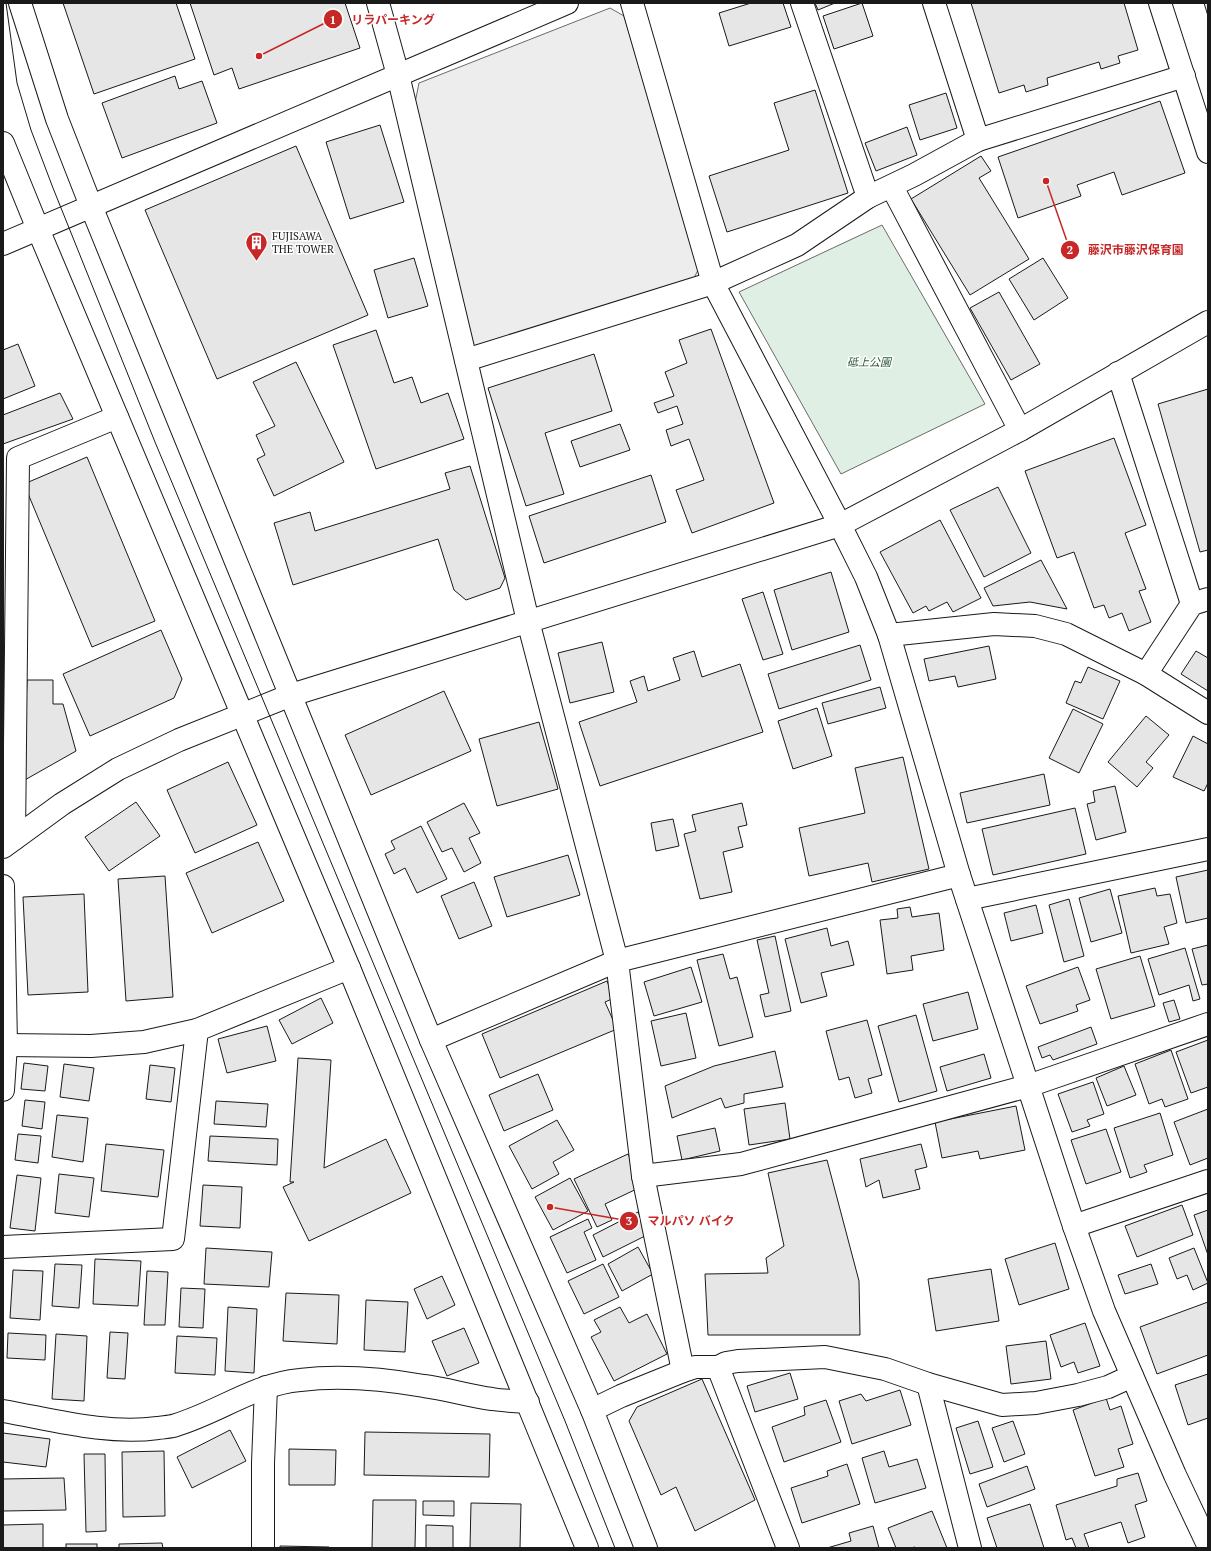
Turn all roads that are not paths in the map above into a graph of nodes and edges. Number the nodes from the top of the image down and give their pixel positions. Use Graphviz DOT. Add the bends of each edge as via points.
graph roads {
  1 [pos="20,3"];
  2 [pos="378,3"];
  3 [pos="567,3"];
  4 [pos="632,3"];
  5 [pos="802,3"];
  6 [pos="934,3"];
  7 [pos="1160,3"];
  8 [pos="398,75"];
  9 [pos="1184,76"];
  10 [pos="978,140"];
  11 [pos="3,143"];
  12 [pos="1208,152"];
  13 [pos="892,186"];
  14 [pos="868,197"];
  15 [pos="91,206"];
  16 [pos="38,229"];
  17 [pos="3,244"];
  18 [pos="713,283"];
  19 [pos="1208,322"];
  20 [pos="466,360"];
  21 [pos="1118,373"];
  22 [pos="117,417"];
  23 [pos="1020,430"];
  24 [pos="840,525"];
  25 [pos="1200,601"];
  26 [pos="528,621"];
  27 [pos="889,635"];
  28 [pos="1146,674"];
  29 [pos="291,695"];
  30 [pos="1208,713"];
  31 [pos="242,715"];
  32 [pos="8,843"];
  33 [pos="1208,849"];
  34 [pos="959,875"];
  35 [pos="3,886"];
  36 [pos="967,899"];
  37 [pos="617,962"];
  38 [pos="349,968"];
  39 [pos="1208,1024"];
  40 [pos="197,1030"];
  41 [pos="431,1040"];
  42 [pos="6,1045"];
  43 [pos="1028,1086"];
  44 [pos="3,1090"];
  45 [pos="643,1176"];
  46 [pos="1208,1181"];
  47 [pos="1074,1226"];
  48 [pos="3,1247"];
  49 [pos="718,1367"];
  50 [pos="683,1371"];
  51 [pos="1132,1376"];
  52 [pos="928,1384"];
  53 [pos="266,1387"];
  54 [pos="528,1402"];
  55 [pos="592,1410"];
  56 [pos="3,1411"];
  57 [pos="1208,1545"];
  58 [pos="263,1548"];
  59 [pos="588,1548"];
  60 [pos="646,1548"];
  61 [pos="788,1548"];
  62 [pos="970,1548"];
  1 -- 15 [label="street" via="57,119"];
  2 -- 8 [label="street"];
  3 -- 8 [label="street"];
  4 -- 18 [label="street"];
  5 -- 14 [label="street"];
  6 -- 10 [label="street"];
  7 -- 9 [label="street"];
  8 -- 15 [label="street"];
  8 -- 20 [label="street"];
  9 -- 10 [label="street"];
  9 -- 12 [label="street"];
  10 -- 13 [label="street"];
  11 -- 16 [label="street"];
  13 -- 14 [label="street"];
  13 -- 23 [label="street"];
  14 -- 18 [label="street" via="796,245"];
  15 -- 16 [label="street"];
  15 -- 29 [label="street"];
  16 -- 17 [label="street"];
  16 -- 22 [label="street"];
  18 -- 20 [label="street"];
  18 -- 24 [label="street"];
  19 -- 21 [label="street"];
  20 -- 26 [label="street"];
  21 -- 23 [label="street"];
  21 -- 25 [label="street"];
  22 -- 31 [label="street"];
  22 -- 32 [label="street" via="18,458"];
  23 -- 24 [label="street"];
  24 -- 26 [label="street"];
  24 -- 27 [label="street" via="866,577"];
  25 -- 28 [label="street"];
  26 -- 29 [label="street"];
  26 -- 37 [label="street"];
  27 -- 28 [label="street" via="994,624 1035,626 1066,634"];
  27 -- 34 [label="street"];
  28 -- 30 [label="street"];
  29 -- 31 [label="street"];
  29 -- 41 [label="street"];
  31 -- 32 [label="street" via="179,740 118,769 62,804"];
  31 -- 38 [label="street"];
  33 -- 36 [label="street"];
  34 -- 36 [label="street"];
  34 -- 37 [label="street"];
  35 -- 42 [label="street"];
  36 -- 43 [label="street"];
  37 -- 41 [label="street"];
  37 -- 45 [label="street"];
  38 -- 40 [label="street"];
  38 -- 54 [label="street"];
  39 -- 43 [label="street"];
  40 -- 42 [label="street" via="144,1042 91,1046"];
  40 -- 48 [label="street" via="173,1239"];
  41 -- 55 [label="street"];
  42 -- 44 [label="street"];
  43 -- 45 [label="street" via="741,1164"];
  43 -- 47 [label="street"];
  45 -- 50 [label="street"];
  46 -- 47 [label="street"];
  47 -- 51 [label="street" via="1104,1311"];
  49 -- 50 [label="street" via="695,1367"];
  49 -- 52 [label="street" via="738,1361 825,1357 885,1369"];
  49 -- 61 [label="street"];
  50 -- 55 [label="street"];
  51 -- 52 [label="street" via="1108,1387 1078,1395 1036,1403 1002,1405"];
  51 -- 57 [label="street"];
  52 -- 62 [label="street"];
  53 -- 54 [label="street" via="299,1380 326,1378 375,1380 424,1386 493,1400"];
  53 -- 56 [label="street" via="175,1425 140,1430 93,1427"];
  53 -- 58 [label="street"];
  54 -- 59 [label="street"];
  55 -- 60 [label="street"];
}
